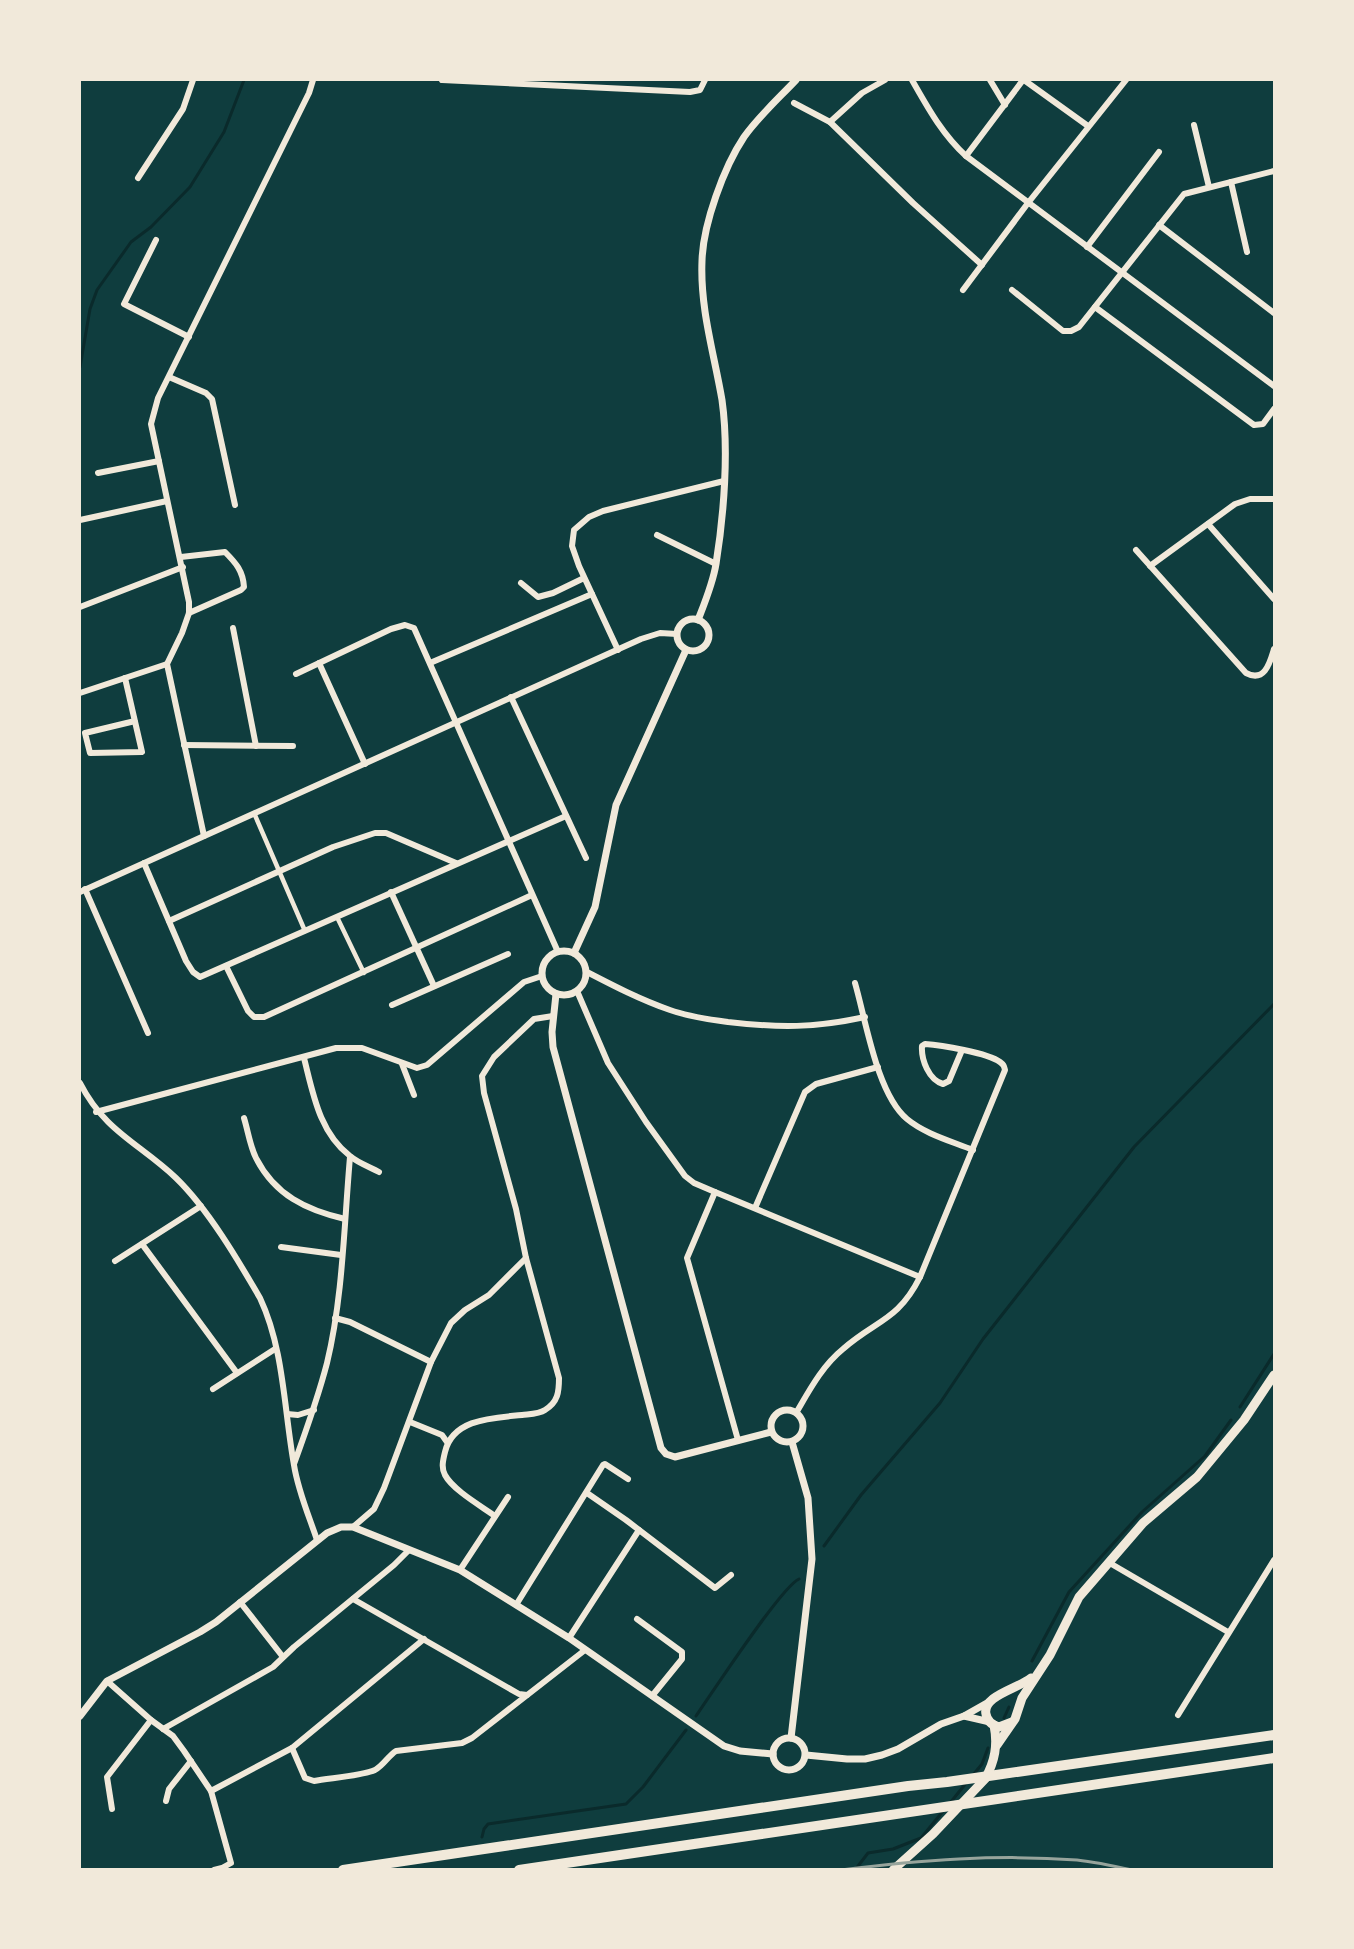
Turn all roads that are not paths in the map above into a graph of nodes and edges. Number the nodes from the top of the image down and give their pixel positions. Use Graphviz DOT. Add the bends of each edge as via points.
graph roads {
  1 [pos="193,80"];
  2 [pos="313,80"];
  3 [pos="442,80"];
  4 [pos="705,80"];
  5 [pos="796,80"];
  6 [pos="885,80"];
  7 [pos="912,80"];
  8 [pos="990,80"];
  9 [pos="1024,80"];
  10 [pos="1126,80"];
  11 [pos="794,103"];
  12 [pos="1005,105"];
  13 [pos="830,122"];
  14 [pos="1194,125"];
  15 [pos="1089,126"];
  16 [pos="1158,152"];
  17 [pos="966,156"];
  18 [pos="1275,171"];
  19 [pos="138,178"];
  20 [pos="1231,182"];
  21 [pos="1209,187"];
  22 [pos="1028,202"];
  23 [pos="1159,225"];
  24 [pos="156,240"];
  25 [pos="1087,247"];
  26 [pos="1247,252"];
  27 [pos="982,265"];
  28 [pos="1122,273"];
  29 [pos="963,290"];
  30 [pos="1012,290"];
  31 [pos="1095,307"];
  32 [pos="1275,313"];
  33 [pos="189,337"];
  34 [pos="169,377"];
  35 [pos="1275,386"];
  36 [pos="1275,409"];
  37 [pos="159,461"];
  38 [pos="98,473"];
  39 [pos="724,481"];
  40 [pos="1275,499"];
  41 [pos="167,501"];
  42 [pos="236,505"];
  43 [pos="80,520"];
  44 [pos="1208,524"];
  45 [pos="657,535"];
  46 [pos="1136,550"];
  47 [pos="181,557"];
  48 [pos="716,564"];
  49 [pos="1150,566"];
  50 [pos="183,567"];
  51 [pos="584,578"];
  52 [pos="521,583"];
  53 [pos="592,594"];
  54 [pos="1275,599"];
  55 [pos="80,607"];
  56 [pos="189,613"];
  57 [pos="698,620"];
  58 [pos="233,628"];
  59 [pos="677,634"];
  60 [pos="1275,649"];
  61 [pos="618,650"];
  62 [pos="686,650"];
  63 [pos="320,663"];
  64 [pos="430,663"];
  65 [pos="167,664"];
  66 [pos="296,674"];
  67 [pos="125,678"];
  68 [pos="80,693"];
  69 [pos="511,698"];
  70 [pos="135,721"];
  71 [pos="457,723"];
  72 [pos="184,745"];
  73 [pos="256,746"];
  74 [pos="293,746"];
  75 [pos="365,764"];
  76 [pos="254,813"];
  77 [pos="567,816"];
  78 [pos="204,836"];
  79 [pos="508,841"];
  80 [pos="586,858"];
  81 [pos="144,862"];
  82 [pos="456,863"];
  83 [pos="279,872"];
  84 [pos="82,891"];
  85 [pos="392,892"];
  86 [pos="532,895"];
  87 [pos="337,916"];
  88 [pos="169,921"];
  89 [pos="305,931"];
  90 [pos="417,949"];
  91 [pos="558,952"];
  92 [pos="574,953"];
  93 [pos="508,954"];
  94 [pos="226,966"];
  95 [pos="587,972"];
  96 [pos="364,973"];
  97 [pos="542,976"];
  98 [pos="855,983"];
  99 [pos="434,986"];
  100 [pos="577,991"];
  101 [pos="556,994"];
  102 [pos="392,1005"];
  103 [pos="553,1016"];
  104 [pos="865,1017"];
  105 [pos="148,1033"];
  106 [pos="962,1050"];
  107 [pos="304,1058"];
  108 [pos="402,1064"];
  109 [pos="878,1068"];
  110 [pos="80,1083"];
  111 [pos="414,1095"];
  112 [pos="96,1112"];
  113 [pos="243,1118"];
  114 [pos="973,1150"];
  115 [pos="350,1157"];
  116 [pos="379,1172"];
  117 [pos="715,1192"];
  118 [pos="201,1206"];
  119 [pos="754,1208"];
  120 [pos="345,1219"];
  121 [pos="142,1244"];
  122 [pos="282,1247"];
  123 [pos="341,1255"];
  124 [pos="526,1258"];
  125 [pos="115,1261"];
  126 [pos="920,1277"];
  127 [pos="335,1318"];
  128 [pos="276,1349"];
  129 [pos="431,1362"];
  130 [pos="237,1373"];
  131 [pos="1275,1375"];
  132 [pos="213,1389"];
  133 [pos="314,1410"];
  134 [pos="287,1413"];
  135 [pos="796,1413"];
  136 [pos="410,1422"];
  137 [pos="771,1432"];
  138 [pos="738,1440"];
  139 [pos="447,1442"];
  140 [pos="792,1442"];
  141 [pos="294,1465"];
  142 [pos="628,1479"];
  143 [pos="586,1493"];
  144 [pos="508,1497"];
  145 [pos="495,1516"];
  146 [pos="353,1527"];
  147 [pos="639,1530"];
  148 [pos="317,1540"];
  149 [pos="409,1550"];
  150 [pos="1275,1560"];
  151 [pos="1108,1562"];
  152 [pos="460,1570"];
  153 [pos="731,1575"];
  154 [pos="353,1599"];
  155 [pos="240,1602"];
  156 [pos="516,1605"];
  157 [pos="637,1619"];
  158 [pos="1228,1632"];
  159 [pos="569,1638"];
  160 [pos="424,1640"];
  161 [pos="585,1650"];
  162 [pos="283,1657"];
  163 [pos="1038,1673"];
  164 [pos="107,1682"];
  165 [pos="505,1685"];
  166 [pos="527,1695"];
  167 [pos="1002,1695"];
  168 [pos="652,1696"];
  169 [pos="987,1703"];
  170 [pos="510,1708"];
  171 [pos="1017,1711"];
  172 [pos="1178,1714"];
  173 [pos="80,1716"];
  174 [pos="964,1716"];
  175 [pos="152,1720"];
  176 [pos="1012,1722"];
  177 [pos="992,1724"];
  178 [pos="163,1729"];
  179 [pos="1275,1734"];
  180 [pos="791,1738"];
  181 [pos="997,1745"];
  182 [pos="292,1748"];
  183 [pos="773,1754"];
  184 [pos="806,1755"];
  185 [pos="1275,1758"];
  186 [pos="190,1761"];
  187 [pos="211,1791"];
  188 [pos="166,1802"];
  189 [pos="112,1809"];
  190 [pos="899,1868"];
  191 [pos="214,1869"];
  192 [pos="344,1869"];
  193 [pos="519,1869"];
  1 -- 19 [label="street" via="183,109"];
  2 -- 33 [label="street"];
  3 -- 4 [label="street" via="690,92 700,90"];
  5 -- 39 [label="street" via="744,137 730,163 712,208 702,260 705,323 722,402"];
  6 -- 13 [label="street" via="862,93"];
  7 -- 17 [label="street" via="937,122"];
  8 -- 12 [label="street"];
  9 -- 12 [label="street"];
  9 -- 15 [label="street"];
  10 -- 15 [label="street"];
  11 -- 13 [label="street"];
  12 -- 17 [label="street"];
  13 -- 27 [label="street"];
  14 -- 21 [label="street"];
  15 -- 22 [label="street"];
  16 -- 25 [label="street"];
  17 -- 22 [label="street"];
  18 -- 20 [label="street"];
  20 -- 21 [label="street"];
  20 -- 26 [label="street"];
  21 -- 23 [label="street" via="1184,194"];
  22 -- 25 [label="street"];
  22 -- 27 [label="street"];
  23 -- 28 [label="street"];
  23 -- 32 [label="street"];
  24 -- 33 [label="street" via="124,304"];
  25 -- 28 [label="street"];
  27 -- 29 [label="street"];
  28 -- 31 [label="street"];
  28 -- 35 [label="street"];
  30 -- 31 [label="street" via="1065,331 1075,330"];
  31 -- 36 [label="street" via="1254,425 1263,424"];
  33 -- 34 [label="street"];
  34 -- 37 [label="street" via="151,424"];
  34 -- 42 [label="street" via="212,399"];
  37 -- 38 [label="street"];
  37 -- 41 [label="street"];
  39 -- 48 [label="street"];
  39 -- 51 [label="street" via="589,517 574,530 572,537"];
  40 -- 44 [label="street" via="1242,501"];
  41 -- 43 [label="street"];
  41 -- 47 [label="street"];
  44 -- 49 [label="street"];
  44 -- 54 [label="street"];
  45 -- 48 [label="street"];
  46 -- 49 [label="street"];
  47 -- 50 [label="street"];
  47 -- 56 [label="street" via="225,552 240,568 243,579 241,590"];
  48 -- 57 [label="street"];
  49 -- 60 [label="street" via="1246,673 1258,675 1266,671"];
  50 -- 55 [label="street"];
  50 -- 56 [label="street"];
  51 -- 52 [label="street" via="538,597"];
  51 -- 53 [label="street"];
  53 -- 61 [label="street"];
  53 -- 64 [label="street"];
  56 -- 65 [label="street"];
  57 -- 59 [label="street" via="686,620"];
  57 -- 62 [label="street" via="708,632 706,643 697,650"];
  58 -- 73 [label="street"];
  59 -- 61 [label="street" via="660,633"];
  59 -- 62 [label="street"];
  61 -- 69 [label="street"];
  62 -- 92 [label="street" via="616,805 595,908"];
  63 -- 64 [label="street" via="405,625 414,628"];
  63 -- 66 [label="street"];
  63 -- 75 [label="street"];
  64 -- 71 [label="street"];
  65 -- 67 [label="street"];
  65 -- 72 [label="street"];
  67 -- 68 [label="street"];
  67 -- 70 [label="street"];
  69 -- 71 [label="street"];
  69 -- 77 [label="street"];
  70 -- 70 [label="street" via="142,752 90,753 85,733"];
  71 -- 75 [label="street"];
  71 -- 79 [label="street"];
  72 -- 73 [label="street"];
  72 -- 78 [label="street"];
  73 -- 74 [label="street"];
  75 -- 76 [label="street"];
  76 -- 78 [label="street"];
  76 -- 83 [label="street"];
  77 -- 79 [label="street"];
  77 -- 80 [label="street"];
  78 -- 81 [label="street"];
  79 -- 82 [label="street"];
  79 -- 86 [label="street"];
  81 -- 84 [label="street"];
  81 -- 88 [label="street"];
  82 -- 83 [label="street" via="386,833 375,833"];
  82 -- 85 [label="street"];
  83 -- 88 [label="street"];
  83 -- 89 [label="street"];
  84 -- 105 [label="street"];
  85 -- 87 [label="street"];
  85 -- 90 [label="street"];
  86 -- 90 [label="street"];
  86 -- 91 [label="street"];
  87 -- 89 [label="street"];
  87 -- 96 [label="street"];
  88 -- 94 [label="street" via="196,976"];
  89 -- 94 [label="street"];
  90 -- 96 [label="street"];
  90 -- 99 [label="street"];
  91 -- 92 [label="street"];
  91 -- 97 [label="street" via="545,961"];
  92 -- 95 [label="street"];
  93 -- 99 [label="street"];
  94 -- 96 [label="street" via="254,1017 264,1017"];
  95 -- 100 [label="street"];
  95 -- 104 [label="street" via="647,1001 705,1019 794,1028"];
  97 -- 101 [label="street"];
  97 -- 108 [label="street" via="512,991 427,1065 417,1068"];
  98 -- 104 [label="street"];
  99 -- 102 [label="street"];
  100 -- 101 [label="street"];
  100 -- 117 [label="street" via="613,1073 689,1180"];
  101 -- 103 [label="street"];
  103 -- 124 [label="street" via="534,1019 494,1057 482,1076"];
  103 -- 138 [label="street" via="553,1047 662,1448 675,1457"];
  104 -- 109 [label="street"];
  106 -- 106 [label="street" via="949,1081 935,1081 922,1059 922,1047 929,1044"];
  106 -- 114 [label="street" via="997,1060 1004,1066"];
  107 -- 108 [label="street" via="336,1048 362,1048"];
  107 -- 112 [label="street"];
  107 -- 115 [label="street" via="326,1129"];
  108 -- 111 [label="street"];
  109 -- 114 [label="street" via="889,1098 907,1119"];
  109 -- 119 [label="street" via="816,1084 805,1092"];
  110 -- 112 [label="street"];
  112 -- 118 [label="street" via="172,1175"];
  113 -- 120 [label="street" via="256,1157 283,1192 301,1206"];
  114 -- 126 [label="street"];
  115 -- 116 [label="street"];
  115 -- 120 [label="street"];
  117 -- 119 [label="street"];
  117 -- 138 [label="street" via="687,1258"];
  118 -- 121 [label="street"];
  118 -- 128 [label="street" via="260,1298"];
  119 -- 126 [label="street"];
  120 -- 123 [label="street"];
  121 -- 125 [label="street"];
  121 -- 130 [label="street"];
  122 -- 123 [label="street"];
  123 -- 127 [label="street"];
  124 -- 129 [label="street" via="489,1296 452,1323"];
  124 -- 139 [label="street" via="559,1378 559,1395 542,1412 478,1420"];
  126 -- 135 [label="street" via="899,1310 832,1359"];
  127 -- 129 [label="street"];
  127 -- 133 [label="street"];
  128 -- 130 [label="street"];
  128 -- 134 [label="street"];
  129 -- 136 [label="street"];
  130 -- 132 [label="street"];
  131 -- 151 [label="main road" via="1197,1477 1143,1522"];
  133 -- 134 [label="street" via="298,1415"];
  133 -- 141 [label="street"];
  134 -- 141 [label="street"];
  135 -- 137 [label="street" via="783,1410 775,1415"];
  135 -- 140 [label="street" via="802,1431"];
  136 -- 139 [label="street" via="442,1435"];
  136 -- 146 [label="street" via="374,1509"];
  137 -- 138 [label="street"];
  137 -- 140 [label="street" via="777,1440"];
  139 -- 145 [label="street" via="445,1474 453,1485"];
  140 -- 180 [label="street" via="808,1498 812,1558"];
  141 -- 148 [label="street"];
  142 -- 143 [label="street" via="605,1464"];
  143 -- 147 [label="street"];
  143 -- 156 [label="street"];
  144 -- 145 [label="street"];
  145 -- 152 [label="street"];
  146 -- 148 [label="street" via="341,1527"];
  146 -- 149 [label="street"];
  147 -- 153 [label="street" via="715,1588"];
  147 -- 159 [label="street"];
  148 -- 155 [label="street"];
  149 -- 152 [label="street"];
  149 -- 154 [label="street"];
  150 -- 158 [label="street"];
  151 -- 158 [label="street"];
  151 -- 163 [label="main road" via="1079,1597"];
  152 -- 156 [label="street"];
  154 -- 160 [label="street"];
  154 -- 162 [label="street"];
  155 -- 162 [label="street"];
  155 -- 164 [label="street" via="200,1632"];
  156 -- 159 [label="street"];
  157 -- 168 [label="street" via="682,1653 682,1659"];
  158 -- 172 [label="street"];
  159 -- 161 [label="street"];
  160 -- 165 [label="street"];
  160 -- 182 [label="street"];
  161 -- 166 [label="street"];
  161 -- 168 [label="street"];
  162 -- 178 [label="street" via="265,1673"];
  163 -- 167 [label="main road"];
  163 -- 171 [label="main road"];
  164 -- 173 [label="street"];
  164 -- 175 [label="street"];
  165 -- 166 [label="street"];
  165 -- 170 [label="street" via="513,1696"];
  166 -- 170 [label="street"];
  167 -- 169 [label="main road"];
  167 -- 171 [label="main road" via="1015,1702"];
  168 -- 183 [label="street" via="724,1746"];
  169 -- 174 [label="street"];
  169 -- 177 [label="main road" via="985,1713"];
  170 -- 182 [label="street" via="462,1743 396,1751 383,1765 361,1773 314,1781 305,1778"];
  171 -- 176 [label="main road"];
  174 -- 177 [label="street"];
  174 -- 184 [label="street" via="882,1755 865,1759"];
  175 -- 178 [label="street"];
  175 -- 189 [label="street" via="107,1777"];
  176 -- 177 [label="main road" via="1004,1727"];
  176 -- 181 [label="main road"];
  177 -- 181 [label="main road"];
  178 -- 186 [label="street" via="173,1736"];
  179 -- 192 [label="highway"];
  180 -- 183 [label="street" via="776,1744"];
  180 -- 184 [label="street" via="803,1746"];
  181 -- 190 [label="main road" via="985,1779"];
  182 -- 187 [label="street"];
  183 -- 184 [label="street" via="780,1768 791,1770 801,1766"];
  185 -- 193 [label="highway"];
  186 -- 187 [label="street"];
  186 -- 188 [label="street" via="169,1789"];
  187 -- 191 [label="street" via="231,1863"];
}
